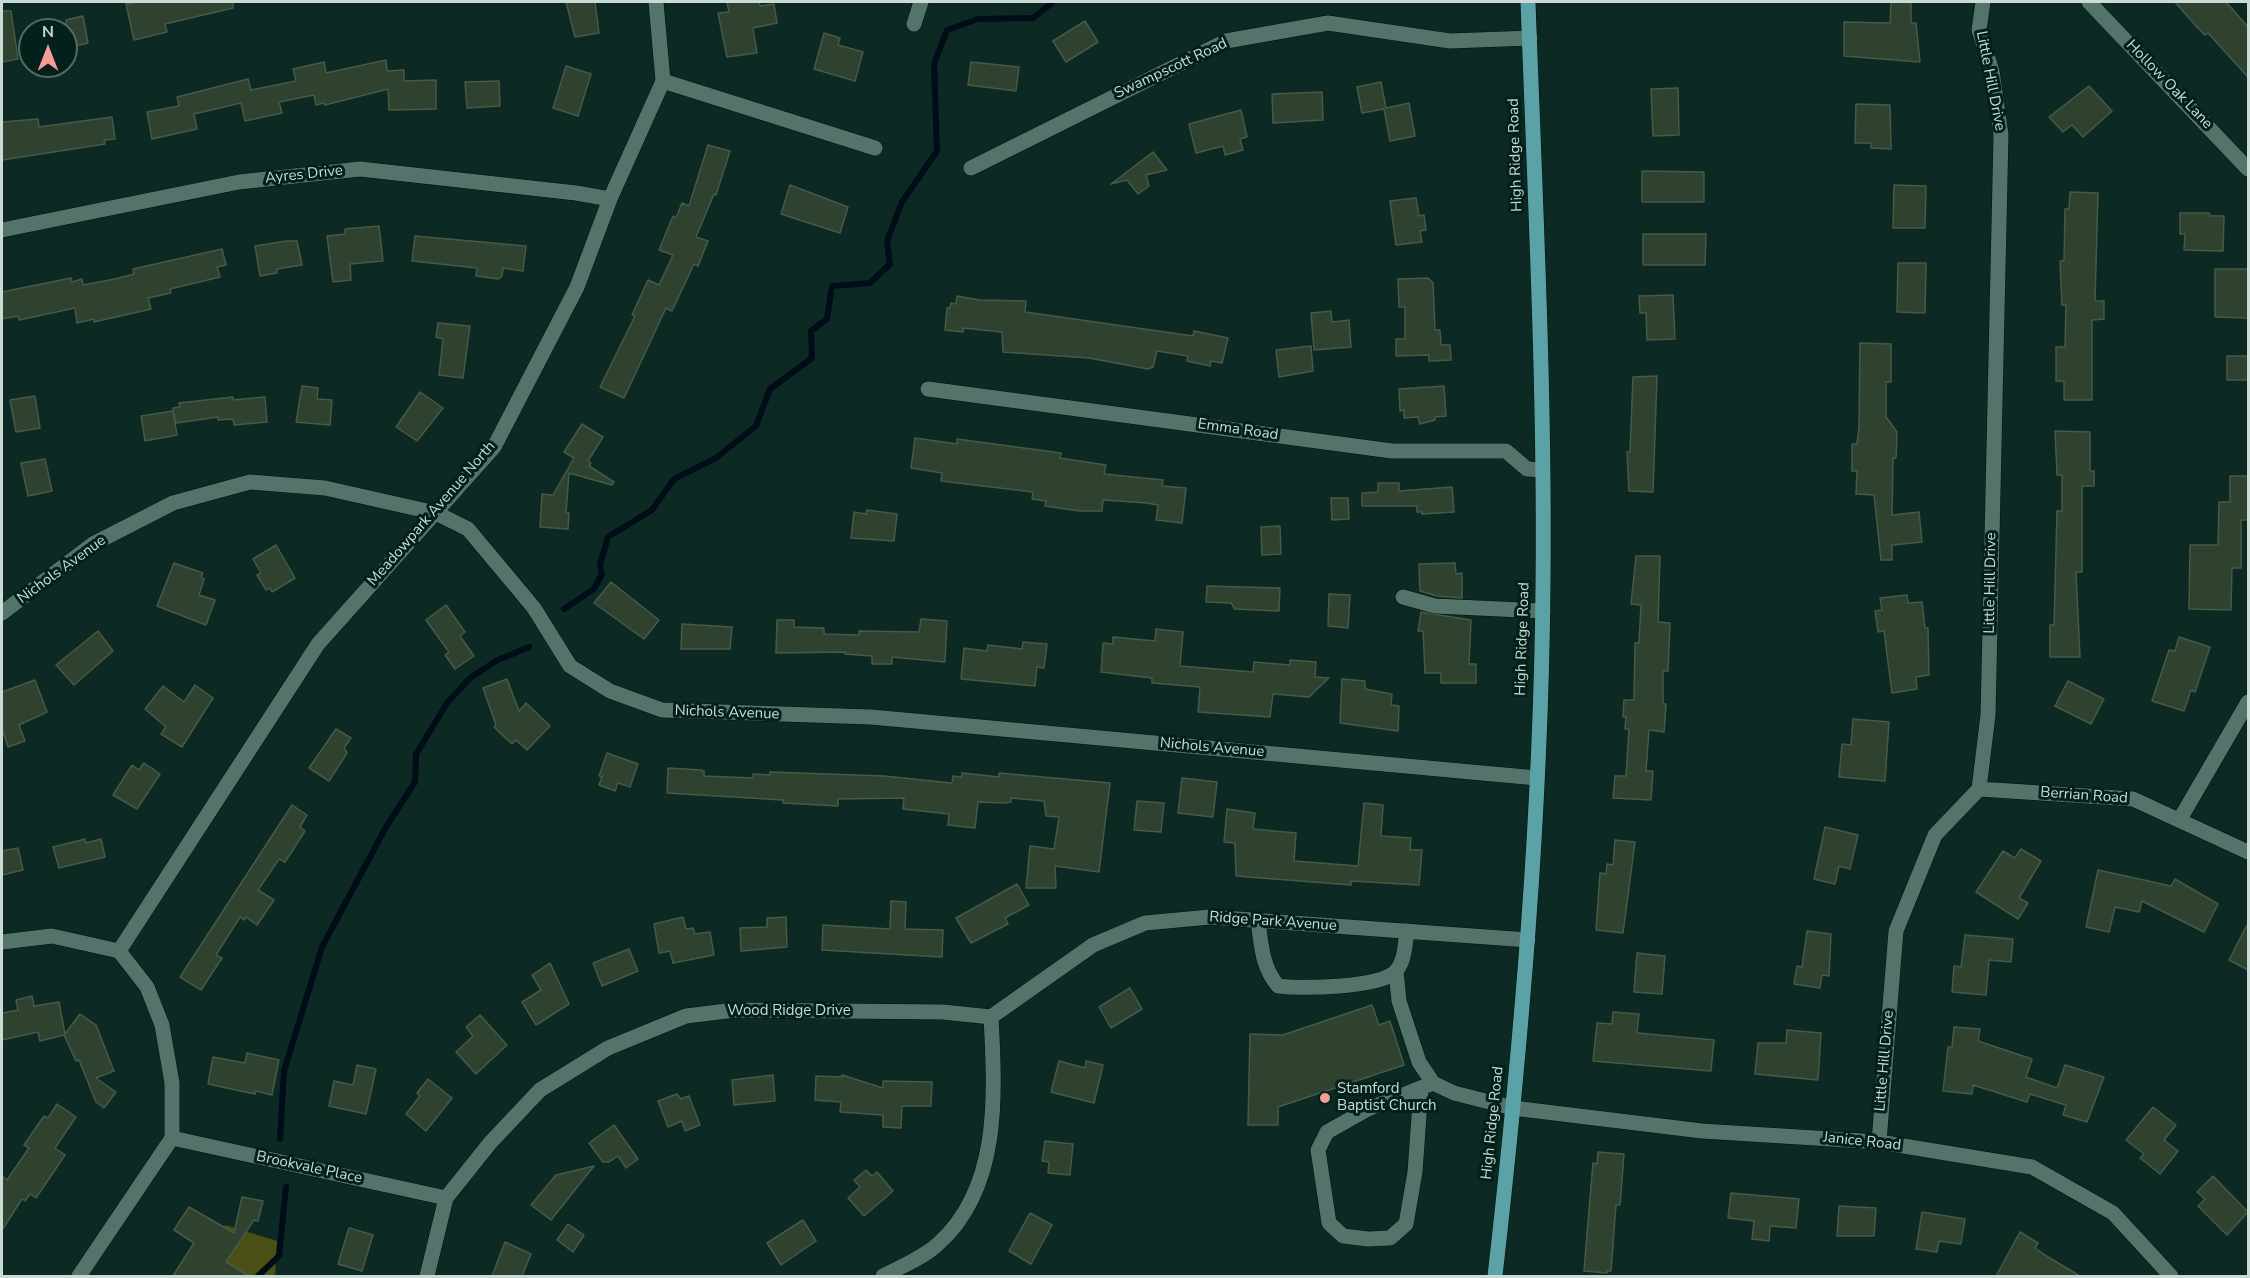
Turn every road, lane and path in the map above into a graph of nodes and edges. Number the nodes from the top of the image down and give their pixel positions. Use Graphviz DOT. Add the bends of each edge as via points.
graph roads {
  1 [pos="656,2"];
  2 [pos="921,2"];
  3 [pos="1528,2"];
  4 [pos="1983,2"];
  5 [pos="2089,2"];
  6 [pos="914,24"];
  7 [pos="1530,38"];
  8 [pos="663,81"];
  9 [pos="875,148"];
  10 [pos="971,168"];
  11 [pos="2248,168"];
  12 [pos="610,199"];
  13 [pos="2,230"];
  14 [pos="928,389"];
  15 [pos="1542,470"];
  16 [pos="436,513"];
  17 [pos="1403,597"];
  18 [pos="1543,611"];
  19 [pos="2,613"];
  20 [pos="2248,702"];
  21 [pos="1537,778"];
  22 [pos="1979,789"];
  23 [pos="2180,819"];
  24 [pos="2248,852"];
  25 [pos="1258,920"];
  26 [pos="1407,931"];
  27 [pos="1528,940"];
  28 [pos="2,942"];
  29 [pos="118,951"];
  30 [pos="1396,971"];
  31 [pos="992,1017"];
  32 [pos="1427,1086"];
  33 [pos="1513,1108"];
  34 [pos="172,1138"];
  35 [pos="1879,1142"];
  36 [pos="446,1198"];
  37 [pos="79,1276"];
  38 [pos="427,1276"];
  39 [pos="883,1276"];
  40 [pos="1495,1276"];
  41 [pos="2171,1276"];
  1 -- 8 [label="street, Meadowpark Avenue North"];
  2 -- 6 [label="street"];
  3 -- 7 [label="main road, High Ridge Road"];
  4 -- 22 [label="street, Little Hill Drive" via="1979,30 1992,71 2001,135 1988,716"];
  5 -- 11 [label="street, Hollow Oak Lane"];
  7 -- 10 [label="street, Swampscott Road" via="1450,41 1328,23 1226,41"];
  7 -- 15 [label="main road, High Ridge Road"];
  8 -- 9 [label="street"];
  8 -- 12 [label="street, Meadowpark Avenue North"];
  12 -- 13 [label="street, Ayres Drive" via="360,169 238,182"];
  12 -- 16 [label="street, Meadowpark Avenue North" via="577,287 494,447"];
  14 -- 15 [label="street, Emma Road" via="1392,451 1506,451 1527,468"];
  15 -- 18 [label="main road, High Ridge Road"];
  16 -- 19 [label="street, Nichols Avenue" via="325,488 250,482 173,502 93,544"];
  16 -- 21 [label="street, Nichols Avenue" via="468,529 534,608 570,666 610,691 662,710 871,717"];
  16 -- 29 [label="street, Meadowpark Avenue North" via="318,644"];
  17 -- 18 [label="street" via="1436,606"];
  18 -- 21 [label="main road, High Ridge Road"];
  20 -- 23 [label="street"];
  21 -- 27 [label="main road, High Ridge Road"];
  22 -- 23 [label="street, Berrian Road" via="2133,799"];
  22 -- 35 [label="street, Little Hill Drive" via="1935,835 1896,932"];
  23 -- 24 [label="street, Berrian Road"];
  25 -- 26 [label="street, Ridge Park Avenue"];
  25 -- 30 [label="street" via="1263,957 1269,976 1278,986 1383,981"];
  25 -- 31 [label="street, Ridge Park Avenue" via="1210,917 1145,923 1093,945"];
  26 -- 27 [label="street, Ridge Park Avenue"];
  26 -- 30 [label="street" via="1403,957"];
  27 -- 33 [label="main road, High Ridge Road"];
  28 -- 29 [label="street" via="52,936"];
  29 -- 34 [label="street" via="147,987 162,1025 172,1083"];
  30 -- 32 [label="street" via="1399,1001"];
  31 -- 36 [label="street, Wood Ridge Drive" via="943,1012 747,1010 686,1016 608,1048 540,1090"];
  31 -- 39 [label="street" via="994,1102 987,1154 968,1210 937,1245"];
  32 -- 32 [label="street" via="1368,1109 1327,1132 1318,1150 1329,1222 1344,1236 1390,1238 1406,1224"];
  32 -- 33 [label="street, Janice Road"];
  33 -- 35 [label="street, Janice Road" via="1702,1131"];
  33 -- 40 [label="main road, High Ridge Road"];
  34 -- 36 [label="street, Brookvale Place"];
  34 -- 37 [label="street"];
  35 -- 41 [label="street, Janice Road" via="2032,1167 2113,1213"];
  36 -- 38 [label="street, Wood Ridge Drive"];
}
